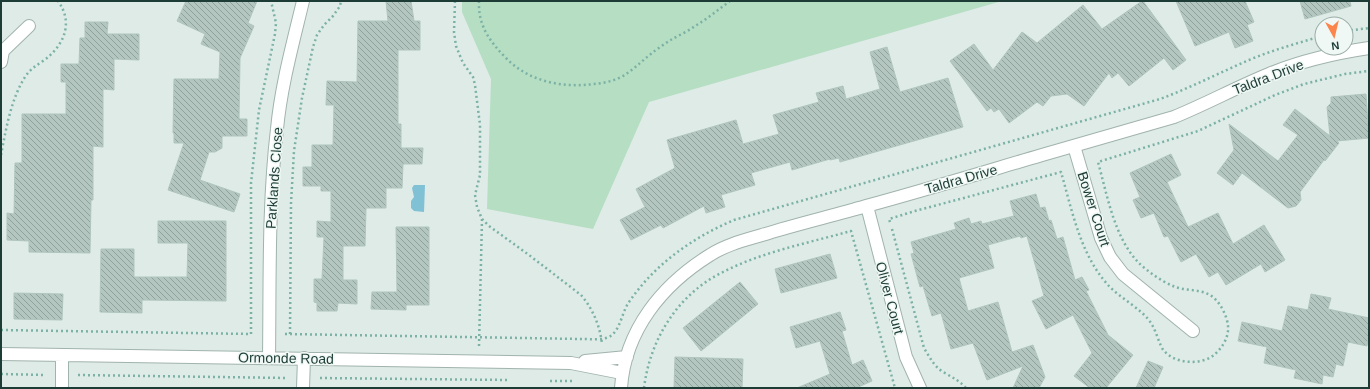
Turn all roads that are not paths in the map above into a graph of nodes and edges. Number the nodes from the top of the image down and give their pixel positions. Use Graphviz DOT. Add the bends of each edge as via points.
graph roads {
  1 [pos="303,1"];
  2 [pos="29,26"];
  3 [pos="1369,48"];
  4 [pos="2,55"];
  5 [pos="1074,146"];
  6 [pos="866,206"];
  7 [pos="1193,331"];
  8 [pos="1,354"];
  9 [pos="62,355"];
  10 [pos="627,356"];
  11 [pos="269,358"];
  12 [pos="304,358"];
  13 [pos="571,363"];
  14 [pos="622,373"];
  15 [pos="62,388"];
  16 [pos="303,388"];
  17 [pos="621,388"];
  18 [pos="920,388"];
  1 -- 11 [label="street, Parklands Close" via="277,128 271,206"];
  2 -- 4 [label="street"];
  3 -- 5 [label="street, Taldra Drive" via="1333,54 1298,64 1174,117"];
  5 -- 6 [label="street, Taldra Drive"];
  5 -- 7 [label="street, Bower Court" via="1101,238 1110,257 1123,274"];
  6 -- 10 [label="street, Taldra Drive" via="753,237 712,253 679,277 652,306 641,323"];
  6 -- 18 [label="street, Oliver Court" via="906,357"];
  8 -- 9 [label="street, Ormonde Road"];
  9 -- 11 [label="street, Ormonde Road"];
  9 -- 15 [label="street"];
  10 -- 13 [label="street, Ormonde Road"];
  10 -- 14 [label="street, Taldra Drive"];
  11 -- 12 [label="street, Ormonde Road"];
  12 -- 13 [label="street, Ormonde Road"];
  12 -- 16 [label="street"];
  13 -- 14 [label="street, Ormonde Road"];
  14 -- 17 [label="street, Taldra Drive"];
}
